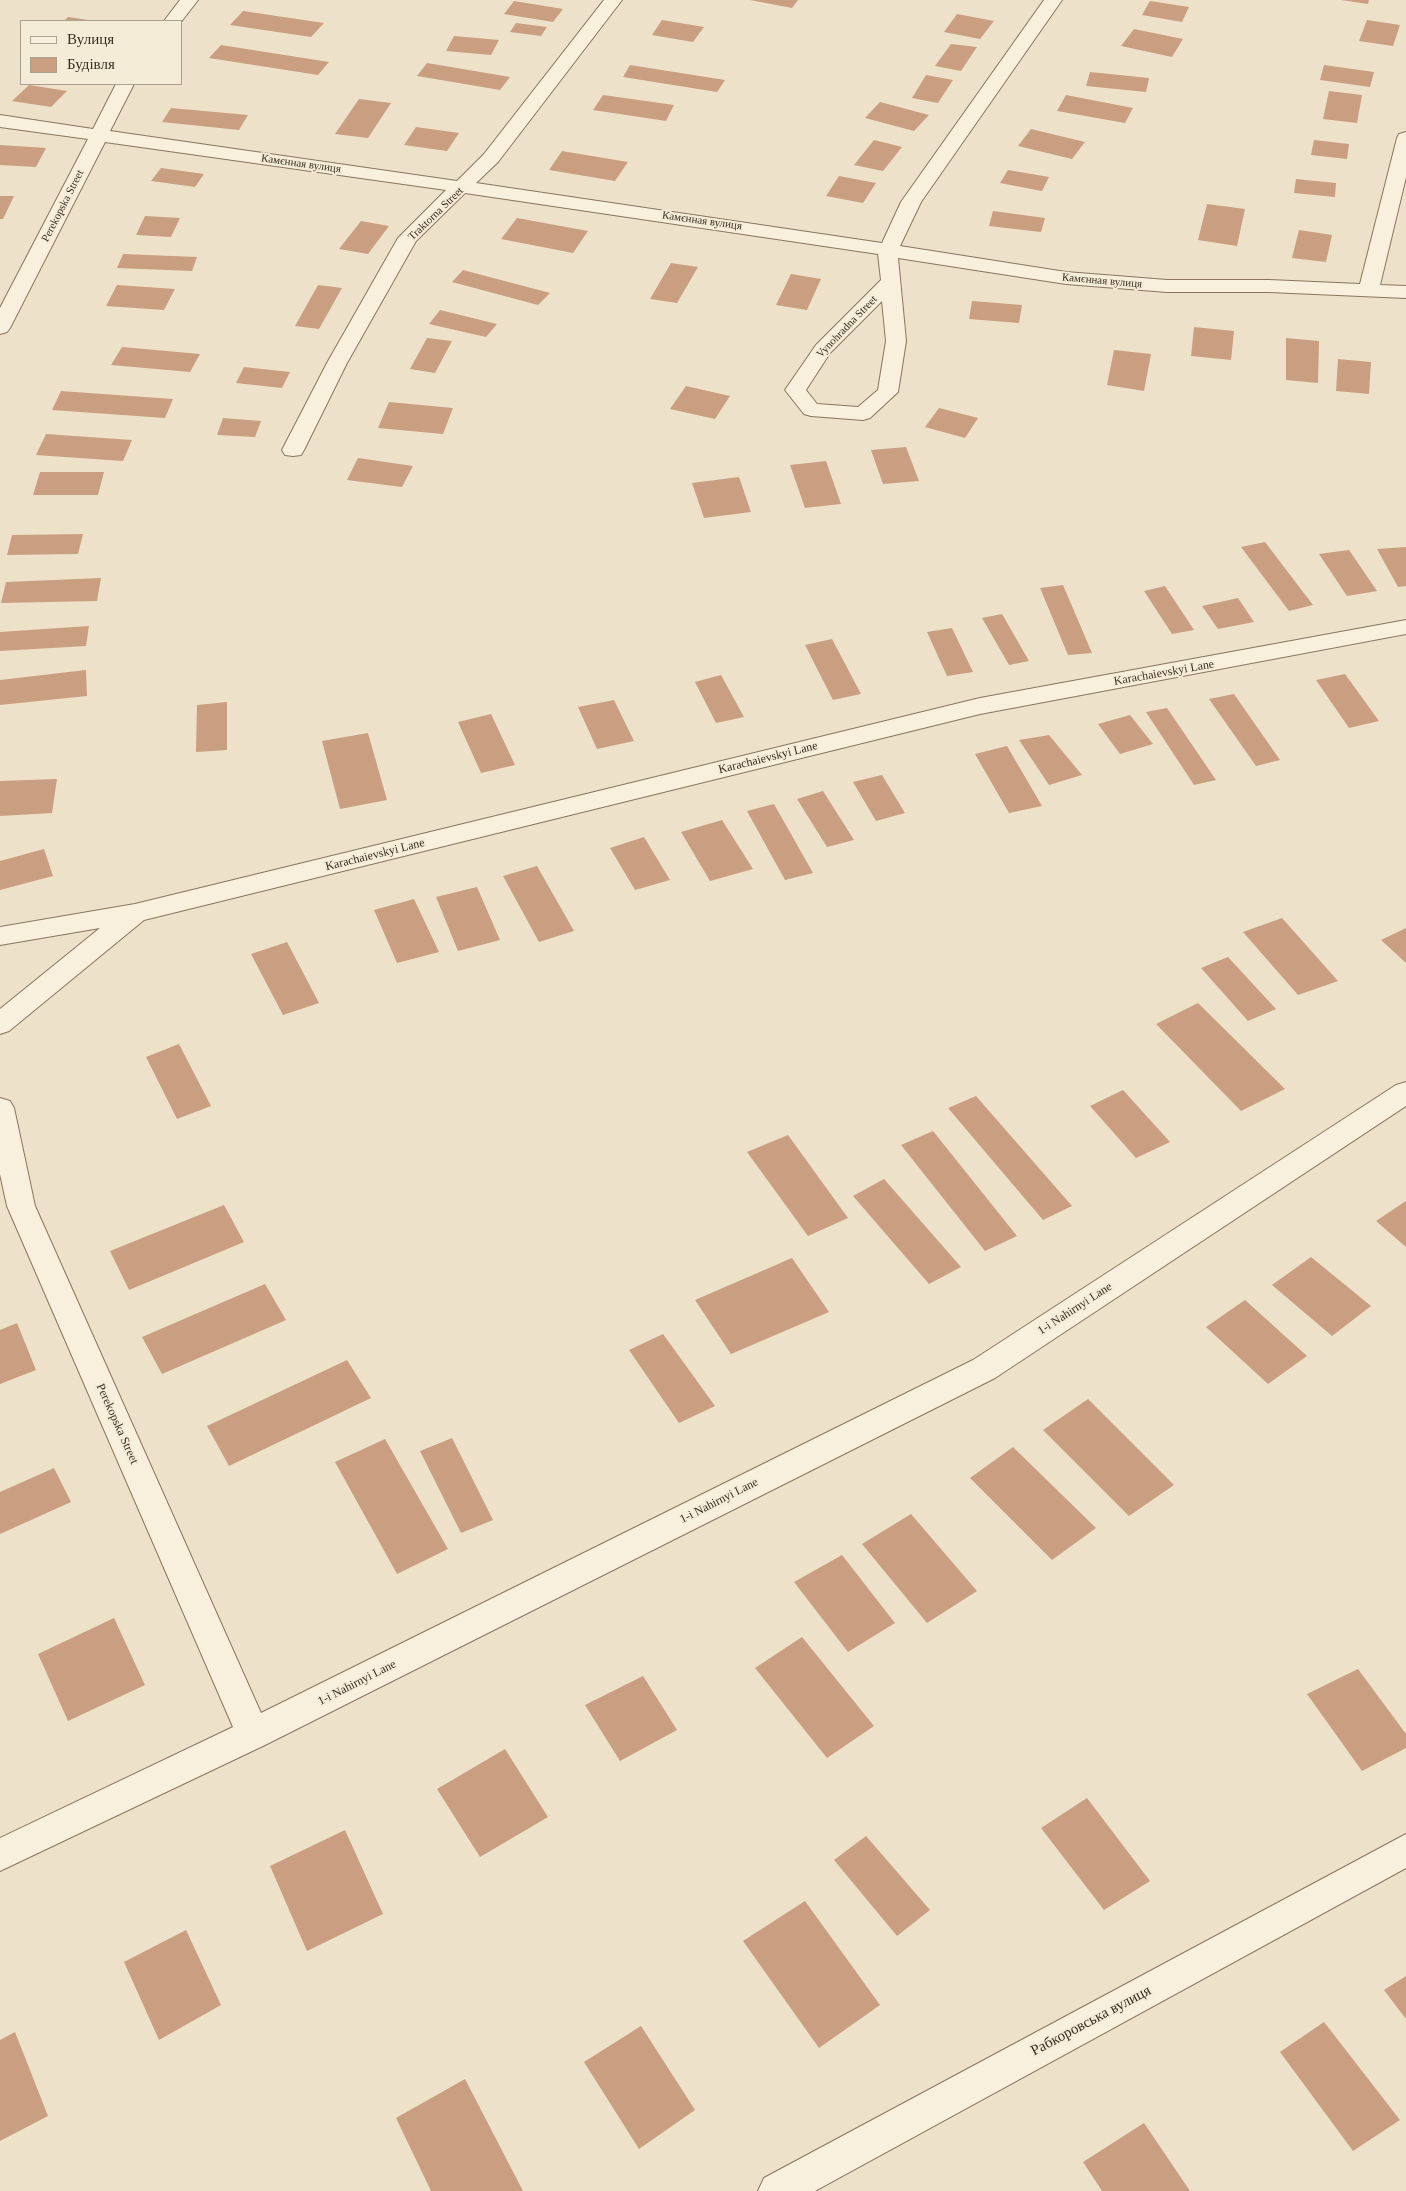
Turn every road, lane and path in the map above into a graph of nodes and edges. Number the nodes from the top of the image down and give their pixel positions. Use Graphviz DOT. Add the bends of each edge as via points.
graph roads {
  1 [pos="189,0"];
  2 [pos="613,0"];
  3 [pos="1053,0"];
  4 [pos="174,20"];
  5 [pos="124,85"];
  6 [pos="0,120"];
  7 [pos="99,135"];
  8 [pos="1406,138"];
  9 [pos="462,188"];
  10 [pos="888,251"];
  11 [pos="892,280"];
  12 [pos="1369,290"];
  13 [pos="1406,292"];
  14 [pos="0,328"];
  15 [pos="293,450"];
  16 [pos="1406,627"];
  17 [pos="136,913"];
  18 [pos="0,936"];
  19 [pos="0,1024"];
  20 [pos="1406,1092"];
  21 [pos="0,1108"];
  22 [pos="253,1734"];
  23 [pos="1406,1850"];
  24 [pos="0,1855"];
  25 [pos="777,2191"];
  1 -- 4 [label="street"];
  2 -- 9 [label="street, Traktorna Street" via="491,158"];
  3 -- 10 [label="street" via="911,202"];
  5 -- 7 [label="street, Perekopska Street"];
  6 -- 7 [label="street, Камєнная вулиця"];
  7 -- 9 [label="street, Камєнная вулиця"];
  7 -- 14 [label="street, Perekopska Street"];
  8 -- 12 [label="street"];
  9 -- 10 [label="street, Камєнная вулиця"];
  9 -- 15 [label="street, Traktorna Street" via="408,238"];
  10 -- 11 [label="street, Vynohradna Street"];
  10 -- 12 [label="street, Камєнная вулиця" via="1112,282"];
  11 -- 11 [label="street, Vynohradna Street" via="823,349 796,390 811,410 863,414 888,392 896,341"];
  12 -- 13 [label="street, Камєнная вулиця"];
  16 -- 17 [label="street, Karachaievskyi Lane" via="980,706"];
  17 -- 18 [label="street, Karachaievskyi Lane"];
  17 -- 19 [label="street, Karachaievskyi Lane"];
  20 -- 22 [label="street, 1-i Nahirnyi Lane" via="984,1369"];
  21 -- 22 [label="street, Perekopska Street" via="21,1206"];
  22 -- 24 [label="street, 1-i Nahirnyi Lane"];
  23 -- 25 [label="street, Рабкоровська вулиця"];
}
